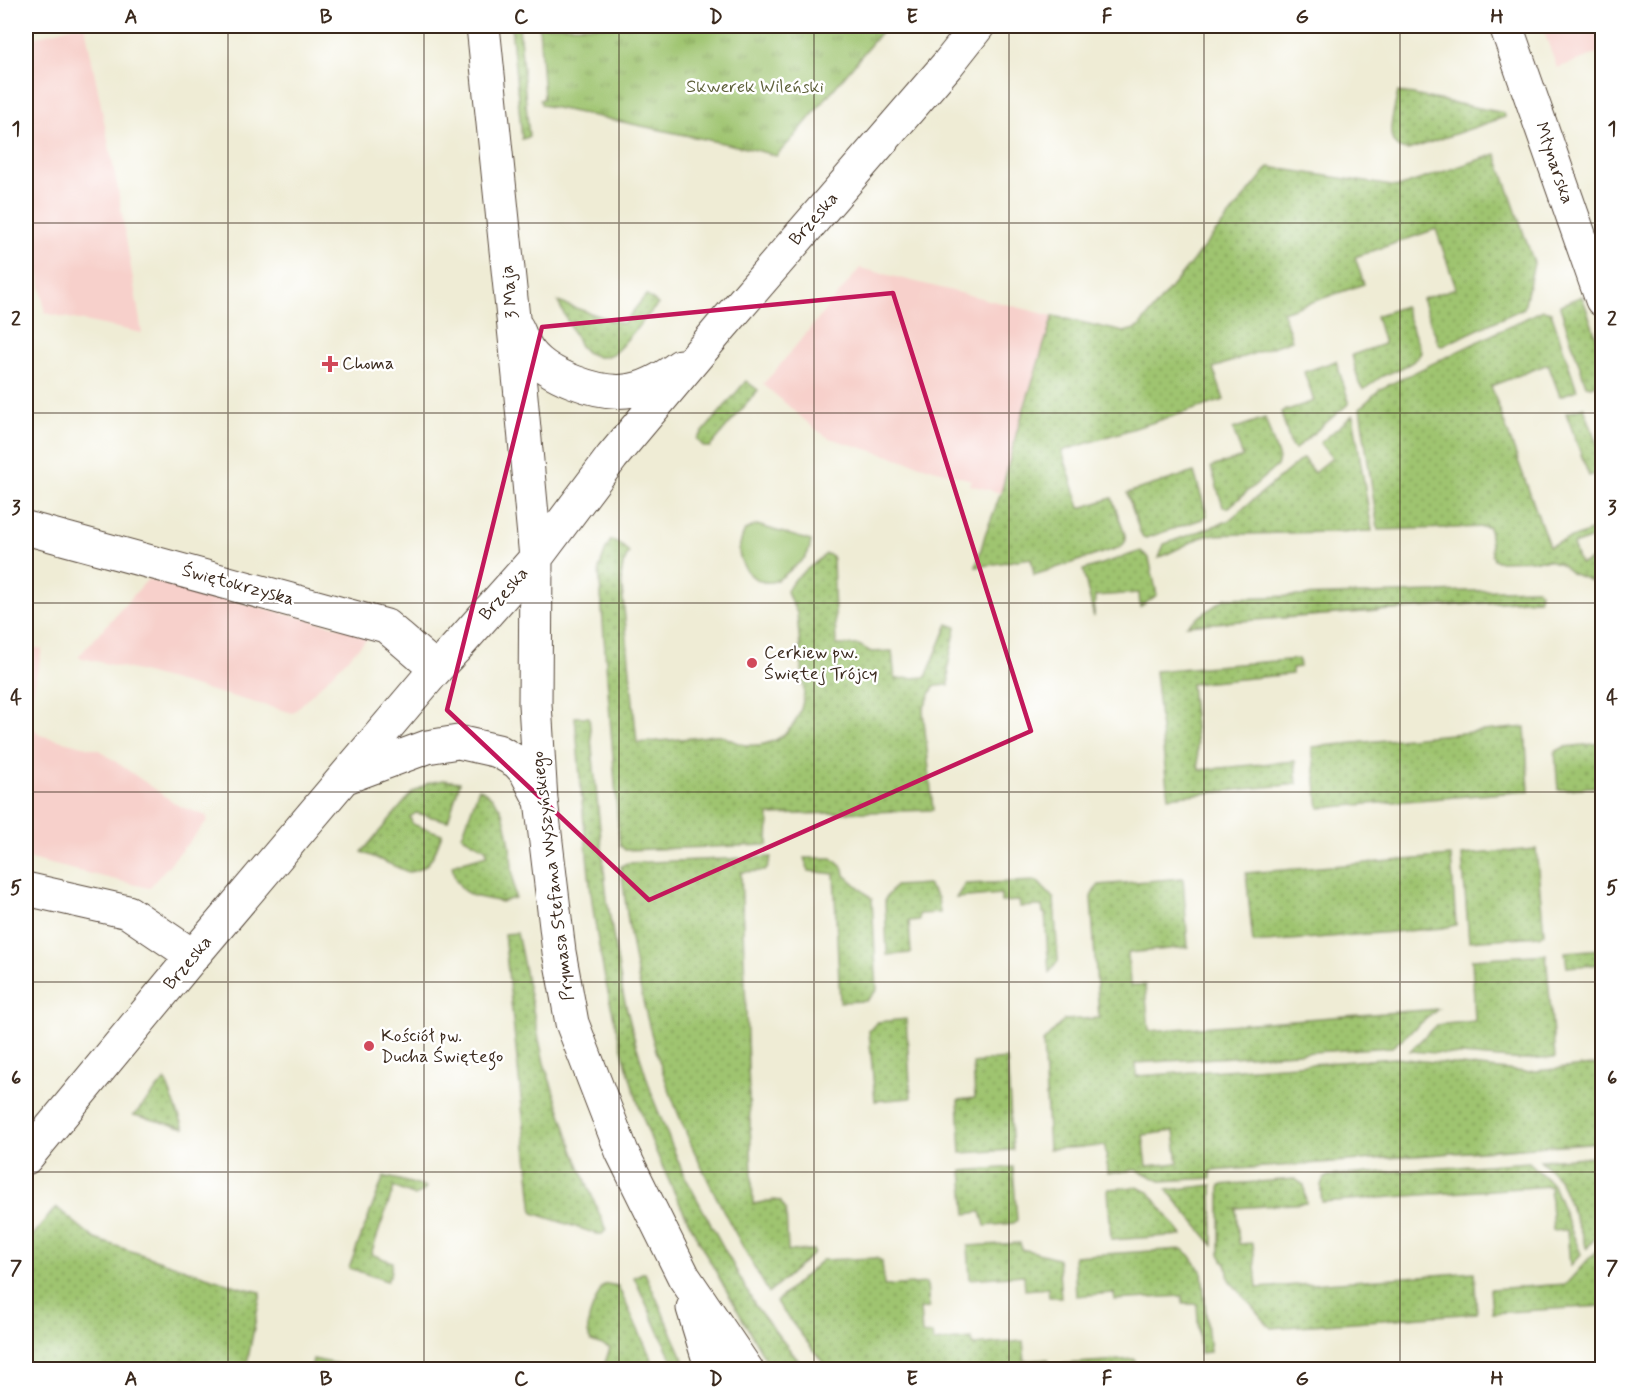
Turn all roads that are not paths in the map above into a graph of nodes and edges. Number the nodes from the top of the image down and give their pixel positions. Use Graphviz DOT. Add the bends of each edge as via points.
graph roads {
  1 [pos="483,26"];
  2 [pos="978,26"];
  3 [pos="1506,26"];
  4 [pos="1602,300"];
  5 [pos="513,320"];
  6 [pos="703,349"];
  7 [pos="26,528"];
  8 [pos="536,558"];
  9 [pos="436,669"];
  10 [pos="344,778"];
  11 [pos="541,800"];
  12 [pos="26,889"];
  13 [pos="193,956"];
  14 [pos="26,1158"];
  15 [pos="684,1277"];
  16 [pos="712,1370"];
  17 [pos="747,1370"];
  1 -- 5 [label="street, 3 Maja"];
  2 -- 6 [label="street, Brzeska"];
  3 -- 4 [label="street, Młynarska"];
  5 -- 6 [label="street" via="529,352 540,364 598,389 626,391 645,387"];
  5 -- 8 [label="street, 3 Maja"];
  6 -- 8 [label="street, Brzeska" via="612,457"];
  7 -- 9 [label="street, Świętokrzyska" via="386,626"];
  8 -- 9 [label="street, Brzeska"];
  8 -- 11 [label="street, Prymasa Stefana Wyszyńskiego" via="535,704"];
  9 -- 10 [label="street, Brzeska"];
  10 -- 11 [label="street" via="427,747 458,742 498,751 517,762"];
  10 -- 13 [label="street, Brzeska"];
  11 -- 15 [label="street, Prymasa Stefana Wyszyńskiego" via="559,952 572,1023 622,1152"];
  12 -- 13 [label="street" via="128,912"];
  13 -- 14 [label="street, Brzeska"];
  15 -- 16 [label="street, Prymasa Stefana Wyszyńskiego"];
  15 -- 17 [label="street, Prymasa Stefana Wyszyńskiego"];
}
